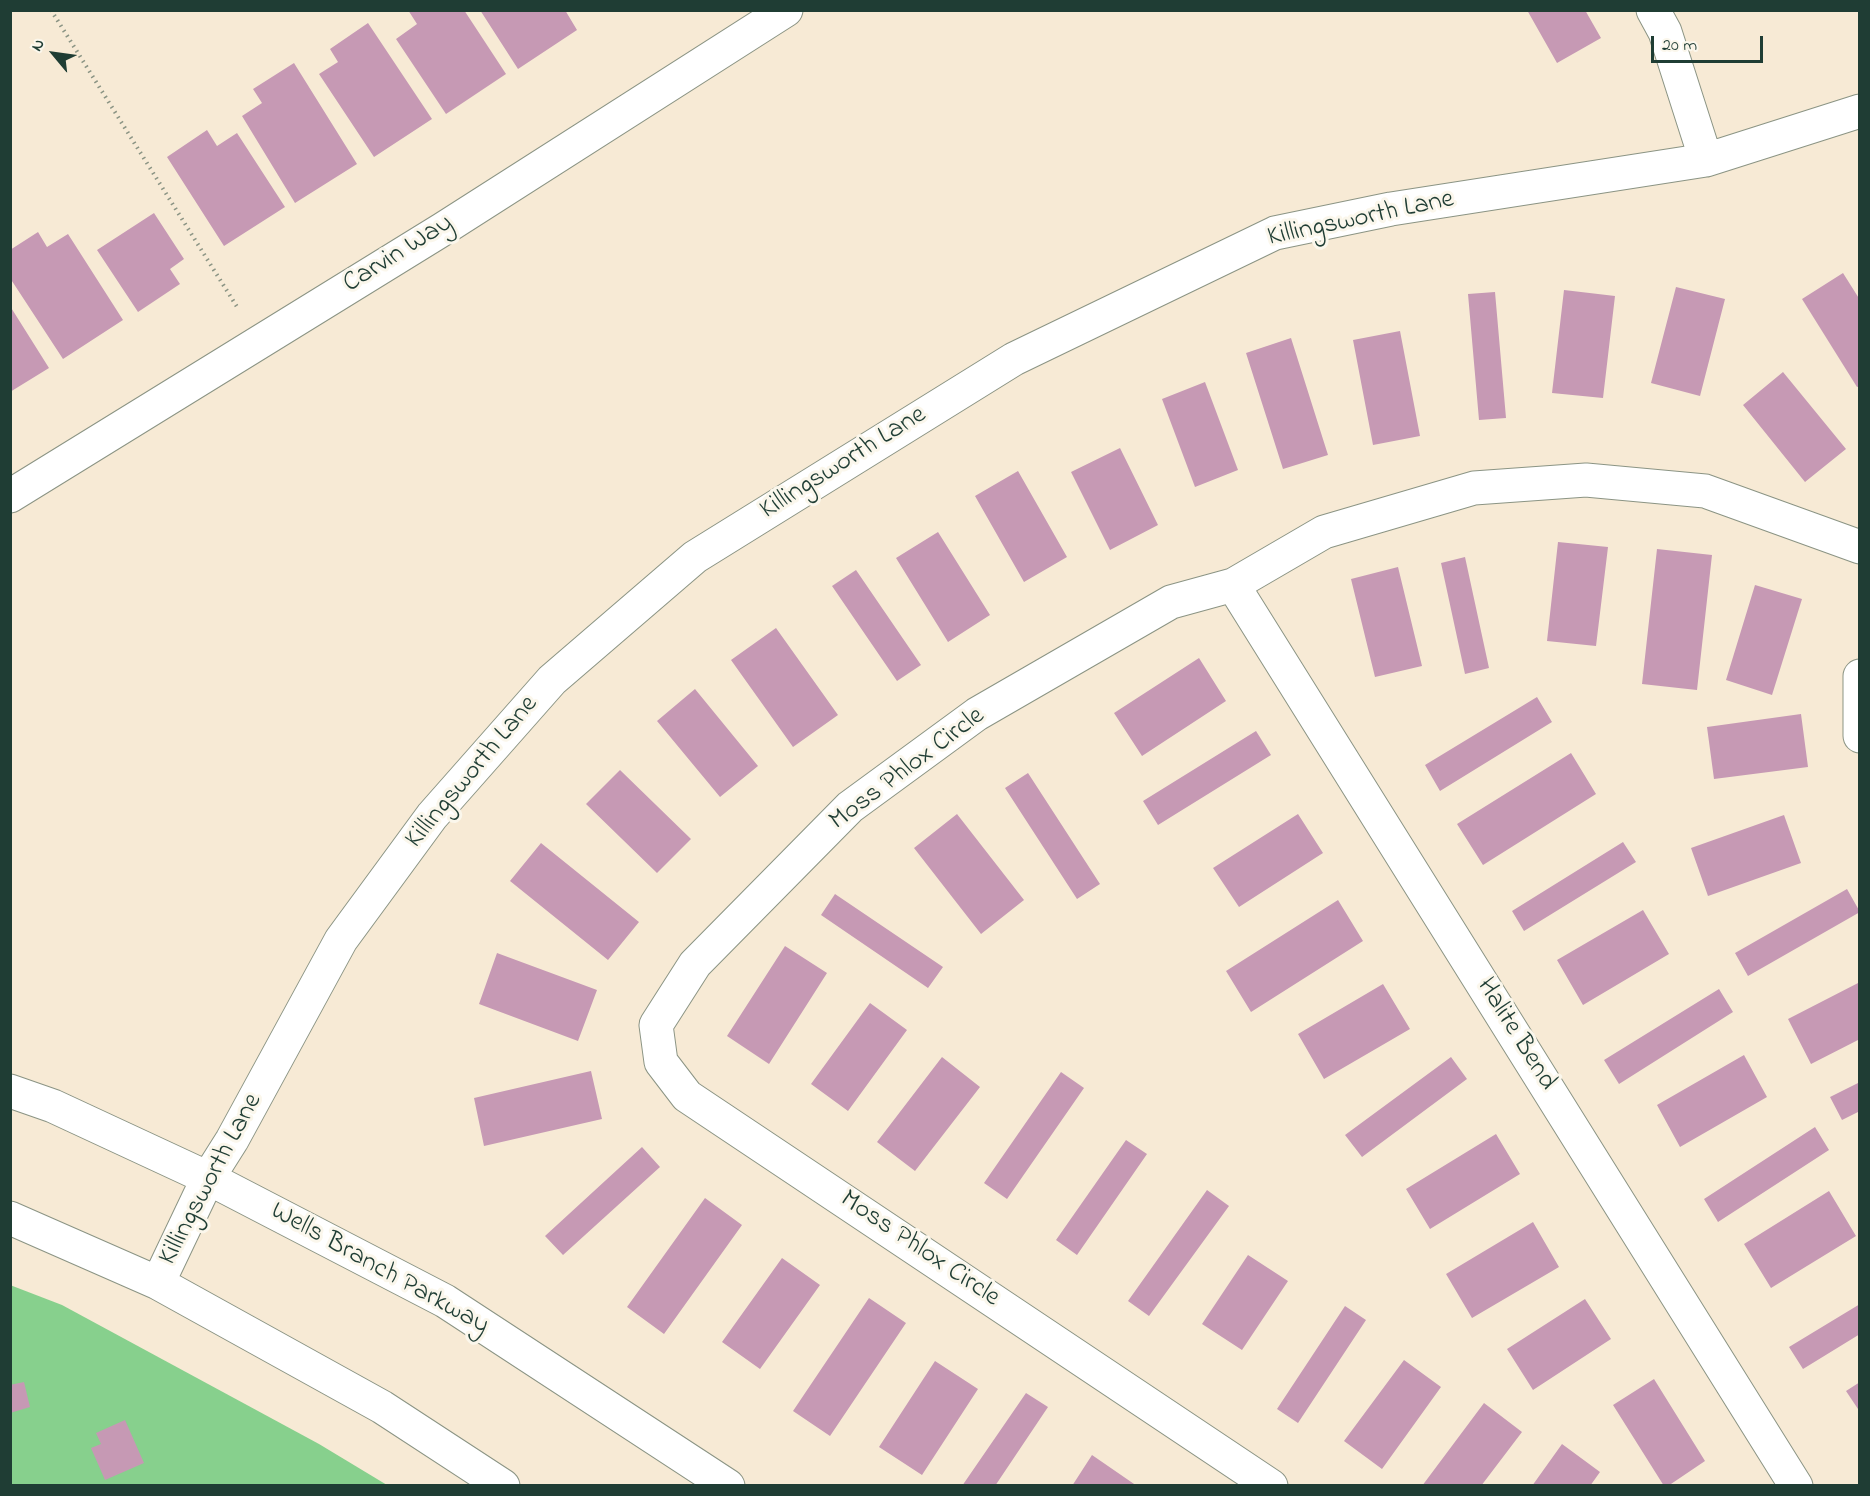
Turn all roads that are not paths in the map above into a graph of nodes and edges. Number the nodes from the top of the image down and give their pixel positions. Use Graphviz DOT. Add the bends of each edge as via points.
graph roads {
  1 [pos="786,10"];
  2 [pos="1653,10"];
  3 [pos="1860,111"];
  4 [pos="1706,160"];
  5 [pos="10,496"];
  6 [pos="1860,548"];
  7 [pos="1233,585"];
  8 [pos="1860,676"];
  9 [pos="1860,736"];
  10 [pos="10,1091"];
  11 [pos="208,1178"];
  12 [pos="10,1218"];
  13 [pos="158,1283"];
  14 [pos="503,1485"];
  15 [pos="728,1485"];
  16 [pos="1271,1485"];
  17 [pos="1796,1485"];
  1 -- 5 [label="street, Carvin Way" via="433,235"];
  2 -- 4 [label="street" via="1665,32"];
  3 -- 4 [label="street, Killingsworth Lane"];
  4 -- 11 [label="street, Killingsworth Lane" via="1391,209 1275,233 1014,359 695,557 552,680 432,816 342,940"];
  6 -- 7 [label="street, Moss Phlox Circle" via="1705,491 1586,480 1474,488 1324,531"];
  7 -- 16 [label="street, Moss Phlox Circle" via="1171,602 977,714 850,807 695,964 656,1025 661,1062 687,1096"];
  7 -- 17 [label="street, Halite Bend"];
  8 -- 9 [label="street"];
  10 -- 11 [label="street, Wells Branch Parkway" via="53,1106"];
  11 -- 13 [label="street, Killingsworth Lane"];
  11 -- 15 [label="street, Wells Branch Parkway" via="445,1301"];
  12 -- 13 [label="street"];
  13 -- 14 [label="street" via="382,1407"];
}
